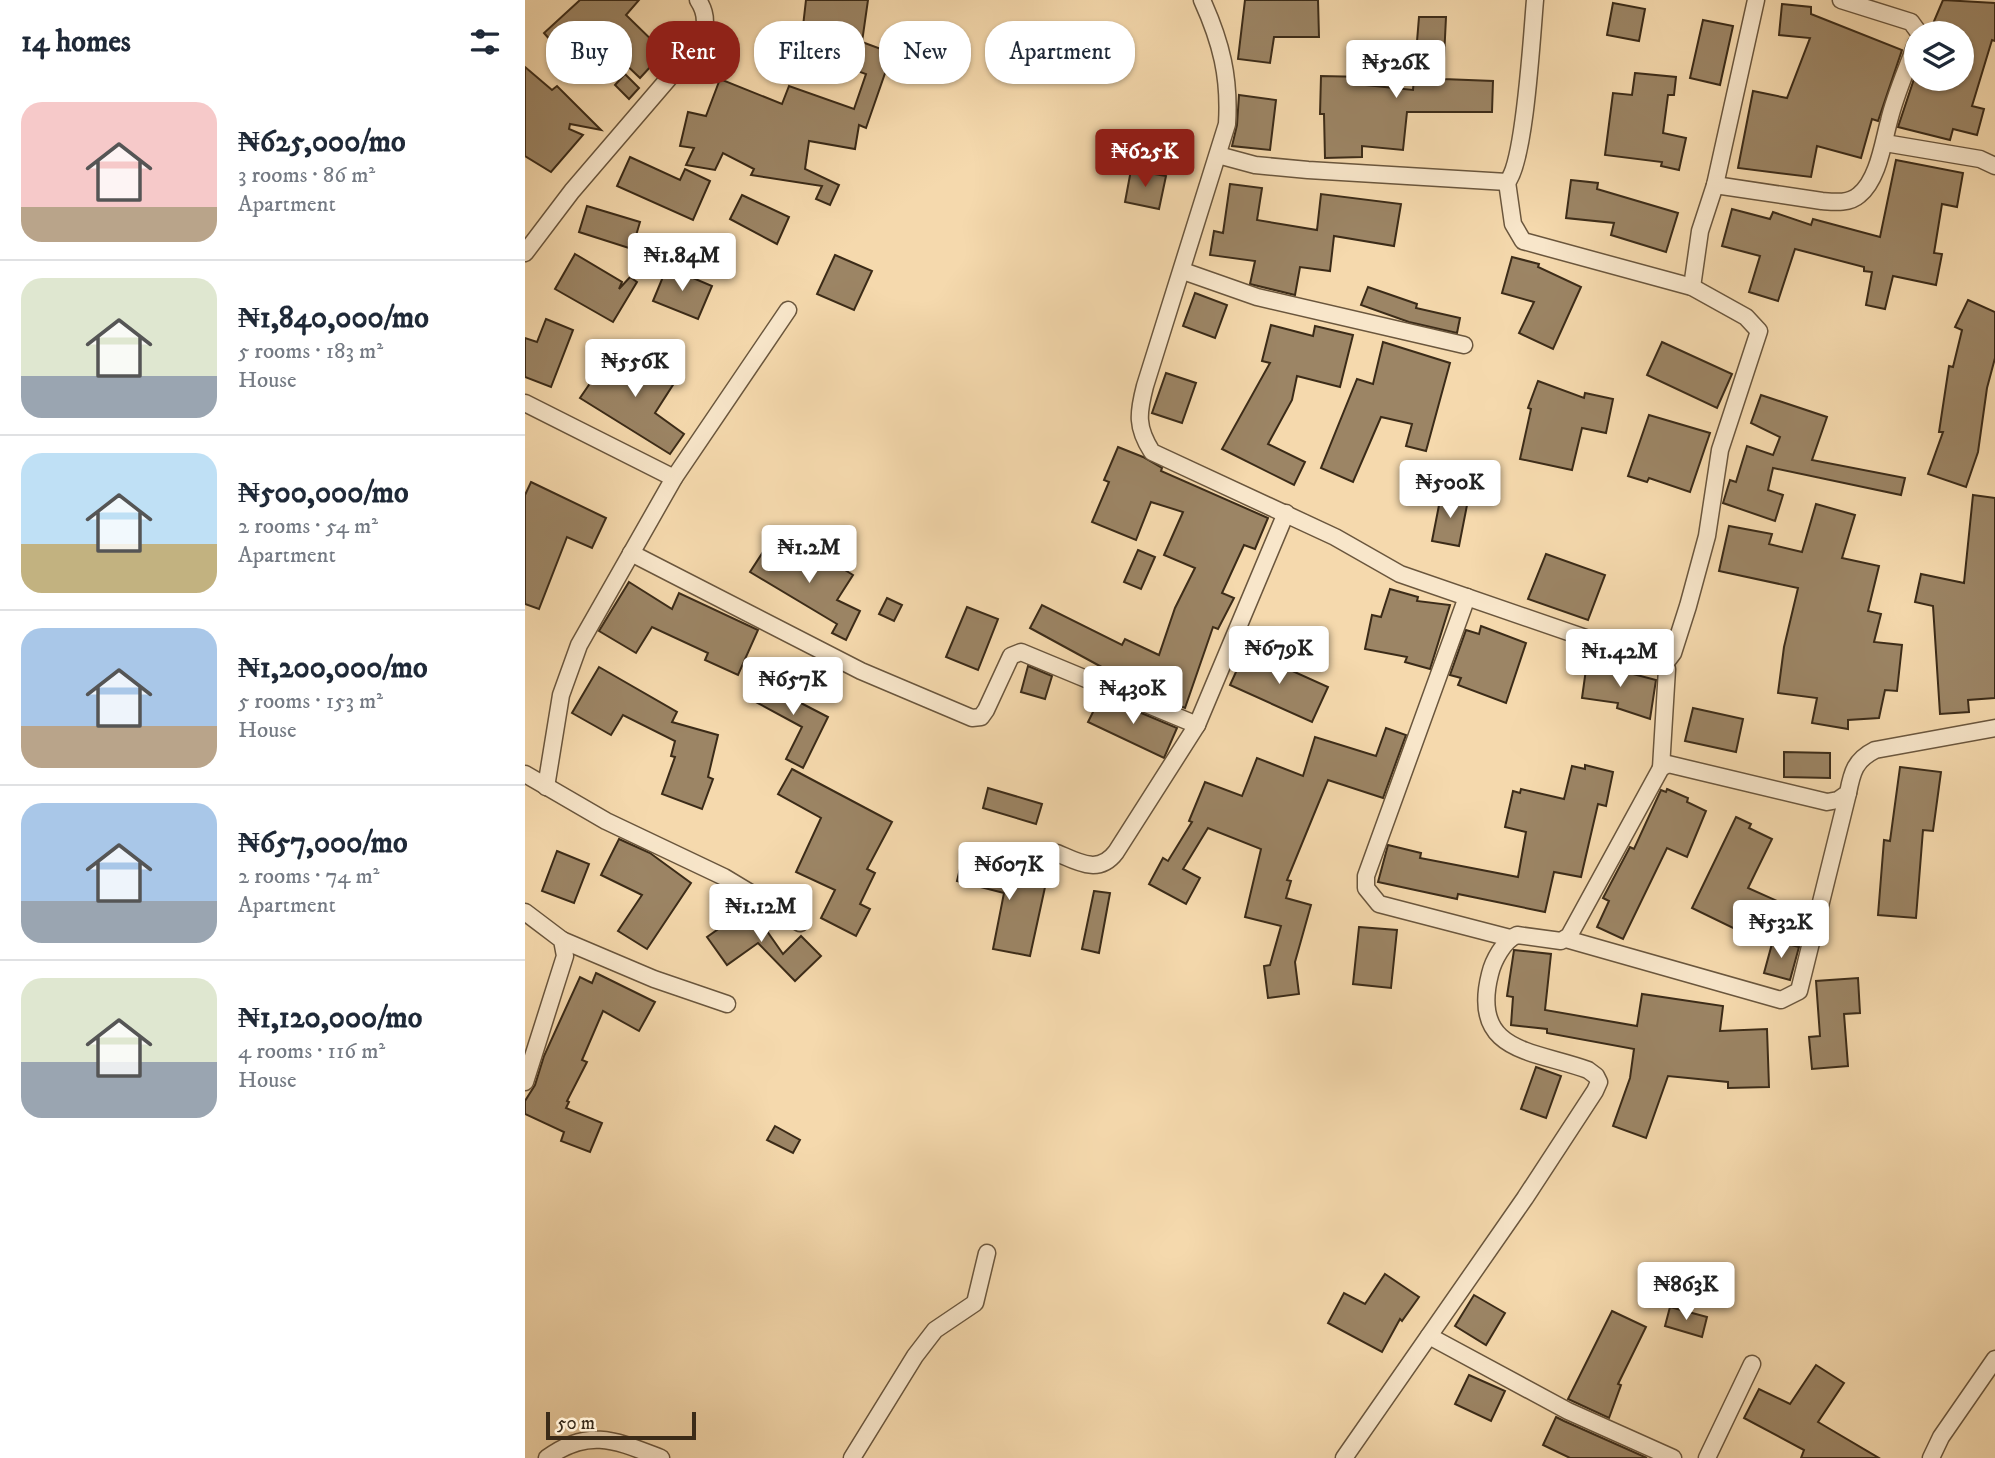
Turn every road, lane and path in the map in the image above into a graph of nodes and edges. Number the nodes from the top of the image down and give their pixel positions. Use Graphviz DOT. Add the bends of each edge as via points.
graph roads {
  1 [pos="698,0"];
  2 [pos="1202,0"];
  3 [pos="1535,0"];
  4 [pos="1756,0"];
  5 [pos="1841,0"];
  6 [pos="1908,21"];
  7 [pos="1904,78"];
  8 [pos="1885,143"];
  9 [pos="1218,155"];
  10 [pos="1995,166"];
  11 [pos="1507,182"];
  12 [pos="1715,186"];
  13 [pos="525,253"];
  14 [pos="1183,271"];
  15 [pos="1692,287"];
  16 [pos="788,310"];
  17 [pos="1464,345"];
  18 [pos="525,403"];
  19 [pos="674,478"];
  20 [pos="1286,513"];
  21 [pos="631,553"];
  22 [pos="1467,597"];
  23 [pos="1664,665"];
  24 [pos="1198,725"];
  25 [pos="1995,728"];
  26 [pos="1661,768"];
  27 [pos="525,774"];
  28 [pos="547,788"];
  29 [pos="1848,793"];
  30 [pos="1056,853"];
  31 [pos="525,912"];
  32 [pos="800,923"];
  33 [pos="1510,938"];
  34 [pos="1566,939"];
  35 [pos="562,940"];
  36 [pos="727,1004"];
  37 [pos="525,1082"];
  38 [pos="986,1253"];
  39 [pos="1429,1336"];
  40 [pos="1995,1359"];
  41 [pos="1752,1364"];
  42 [pos="547,1458"];
  43 [pos="661,1458"];
  44 [pos="852,1458"];
  45 [pos="1344,1458"];
  46 [pos="1674,1458"];
  47 [pos="1707,1458"];
  48 [pos="1931,1458"];
  1 -- 13 [label="street" via="705,17 699,43"];
  2 -- 9 [label="street" via="1219,38 1229,91 1227,124"];
  3 -- 11 [label="street" via="1519,150"];
  4 -- 12 [label="street"];
  5 -- 6 [label="street"];
  7 -- 8 [label="street"];
  8 -- 10 [label="street" via="1980,159"];
  8 -- 12 [label="street" via="1868,184 1851,200 1822,201"];
  9 -- 11 [label="street" via="1295,169"];
  9 -- 14 [label="street"];
  11 -- 15 [label="street" via="1513,224 1523,241"];
  12 -- 15 [label="street" via="1700,231"];
  14 -- 17 [label="street" via="1257,297"];
  14 -- 20 [label="street" via="1138,414 1140,434 1152,452"];
  15 -- 23 [label="street" via="1746,317 1759,331 1720,450 1707,536 1688,606 1673,653"];
  16 -- 19 [label="street"];
  18 -- 19 [label="street"];
  19 -- 21 [label="street"];
  20 -- 22 [label="street" via="1400,574"];
  20 -- 24 [label="street"];
  21 -- 24 [label="street" via="861,671 972,718 981,717 1011,656 1021,652"];
  21 -- 28 [label="street" via="579,645 561,695"];
  22 -- 23 [label="street"];
  22 -- 33 [label="street" via="1366,876 1366,888 1378,904"];
  23 -- 26 [label="street"];
  24 -- 30 [label="street" via="1111,859 1088,867"];
  25 -- 29 [label="street" via="1875,750 1853,768"];
  26 -- 29 [label="street" via="1668,764 1827,802"];
  26 -- 34 [label="street"];
  27 -- 28 [label="street"];
  28 -- 32 [label="street" via="724,877"];
  29 -- 34 [label="street" via="1799,991 1793,996 1781,1000"];
  31 -- 35 [label="street"];
  33 -- 34 [label="street"];
  33 -- 39 [label="street" via="1491,967 1485,1005 1490,1024 1506,1044 1588,1070 1598,1082 1566,1138"];
  35 -- 36 [label="street"];
  35 -- 37 [label="street" via="561,974"];
  38 -- 44 [label="street" via="975,1303 935,1330"];
  39 -- 45 [label="street"];
  39 -- 46 [label="street" via="1568,1411"];
  40 -- 48 [label="street"];
  41 -- 47 [label="street"];
  42 -- 43 [label="street" via="563,1446 591,1438 622,1443"];
}
